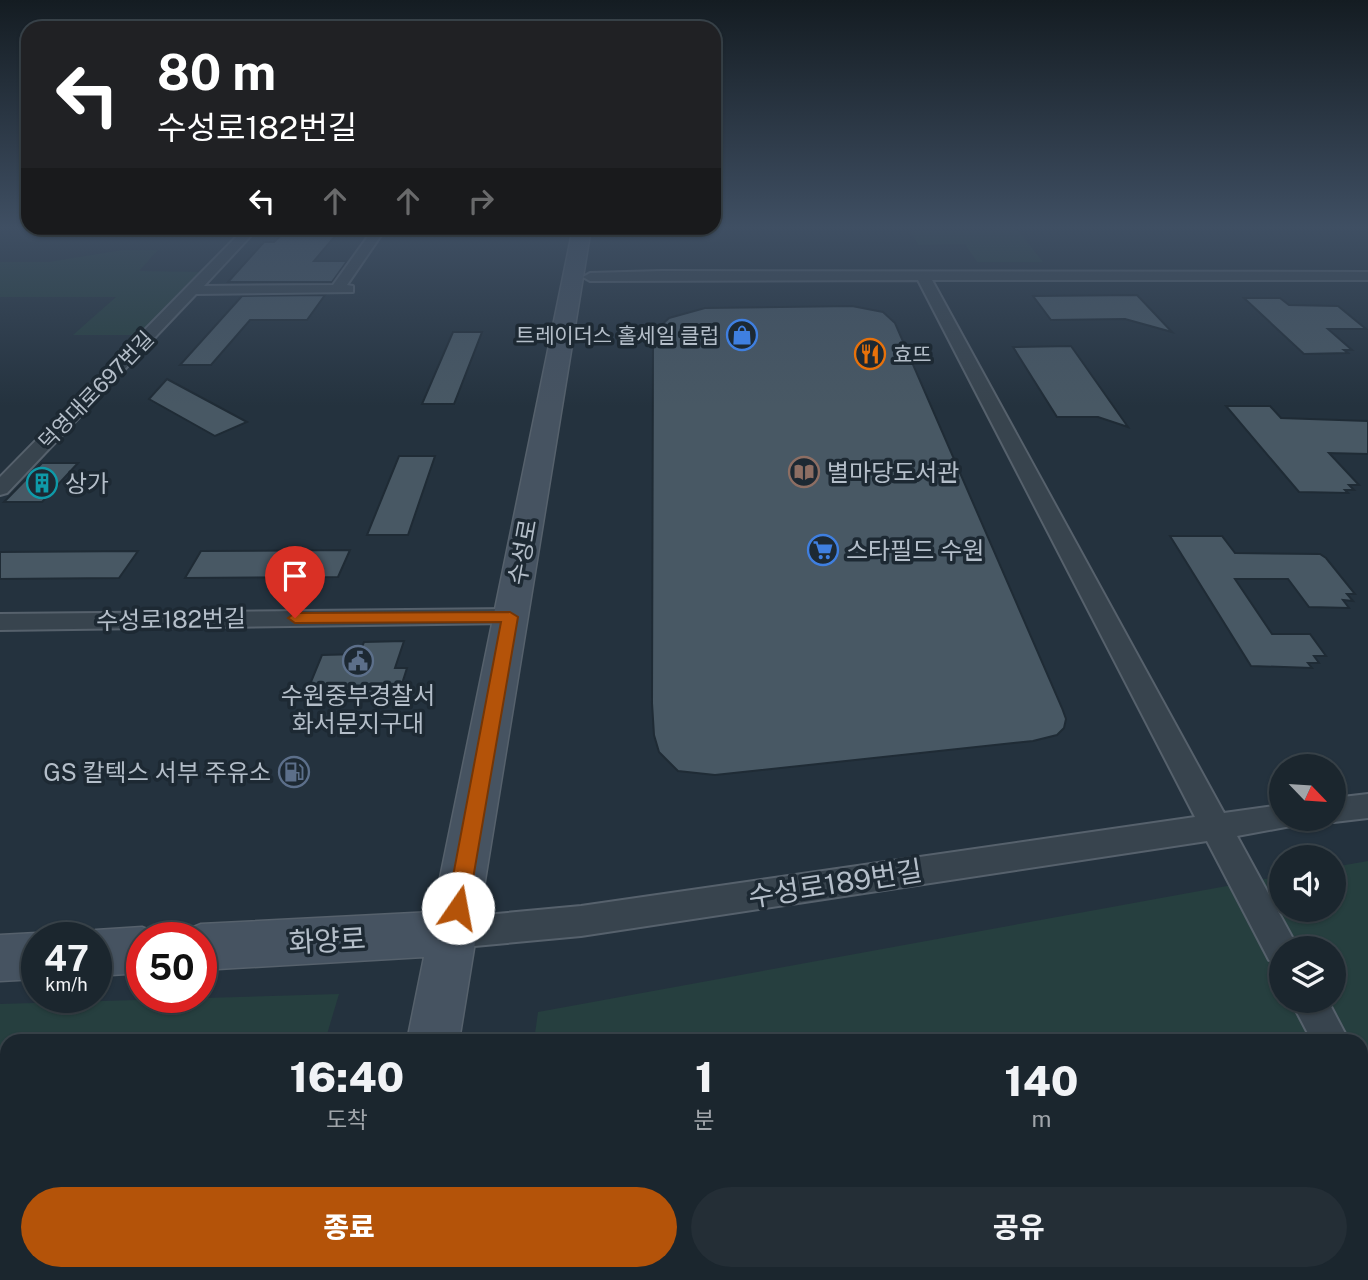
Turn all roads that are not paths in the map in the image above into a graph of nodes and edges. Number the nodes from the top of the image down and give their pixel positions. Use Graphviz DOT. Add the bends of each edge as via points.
graph roads {
  1 [pos="194,287"];
  2 [pos="344,287"];
  3 [pos="570,287"];
  4 [pos="579,287"];
  5 [pos="929,287"];
  6 [pos="191,290"];
  7 [pos="0,489"];
  8 [pos="510,617"];
  9 [pos="0,622"];
  10 [pos="1368,806"];
  11 [pos="1346,809"];
  12 [pos="1269,818"];
  13 [pos="1216,825"];
  14 [pos="453,933"];
  15 [pos="1275,936"];
  16 [pos="217,946"];
  17 [pos="21,957"];
  18 [pos="0,958"];
  19 [pos="1316,1013"];
  20 [pos="434,1034"];
  21 [pos="1327,1034"];
  1 -- 6 [label="street, 덕영대로697번길"];
  2 -- 6 [label="street"];
  3 -- 4 [label="street"];
  3 -- 8 [label="main road, 수성로"];
  5 -- 13 [label="street"];
  6 -- 7 [label="street, 덕영대로697번길"];
  8 -- 9 [label="street, 수성로182번길"];
  8 -- 14 [label="main road, 수성로"];
  10 -- 11 [label="street"];
  12 -- 13 [label="street, 수성로189번길"];
  13 -- 14 [label="street, 수성로189번길" via="581,921"];
  13 -- 15 [label="street"];
  14 -- 16 [label="main road, 화양로"];
  14 -- 20 [label="main road, 수성로"];
  17 -- 18 [label="main road"];
  19 -- 21 [label="street"];
}
